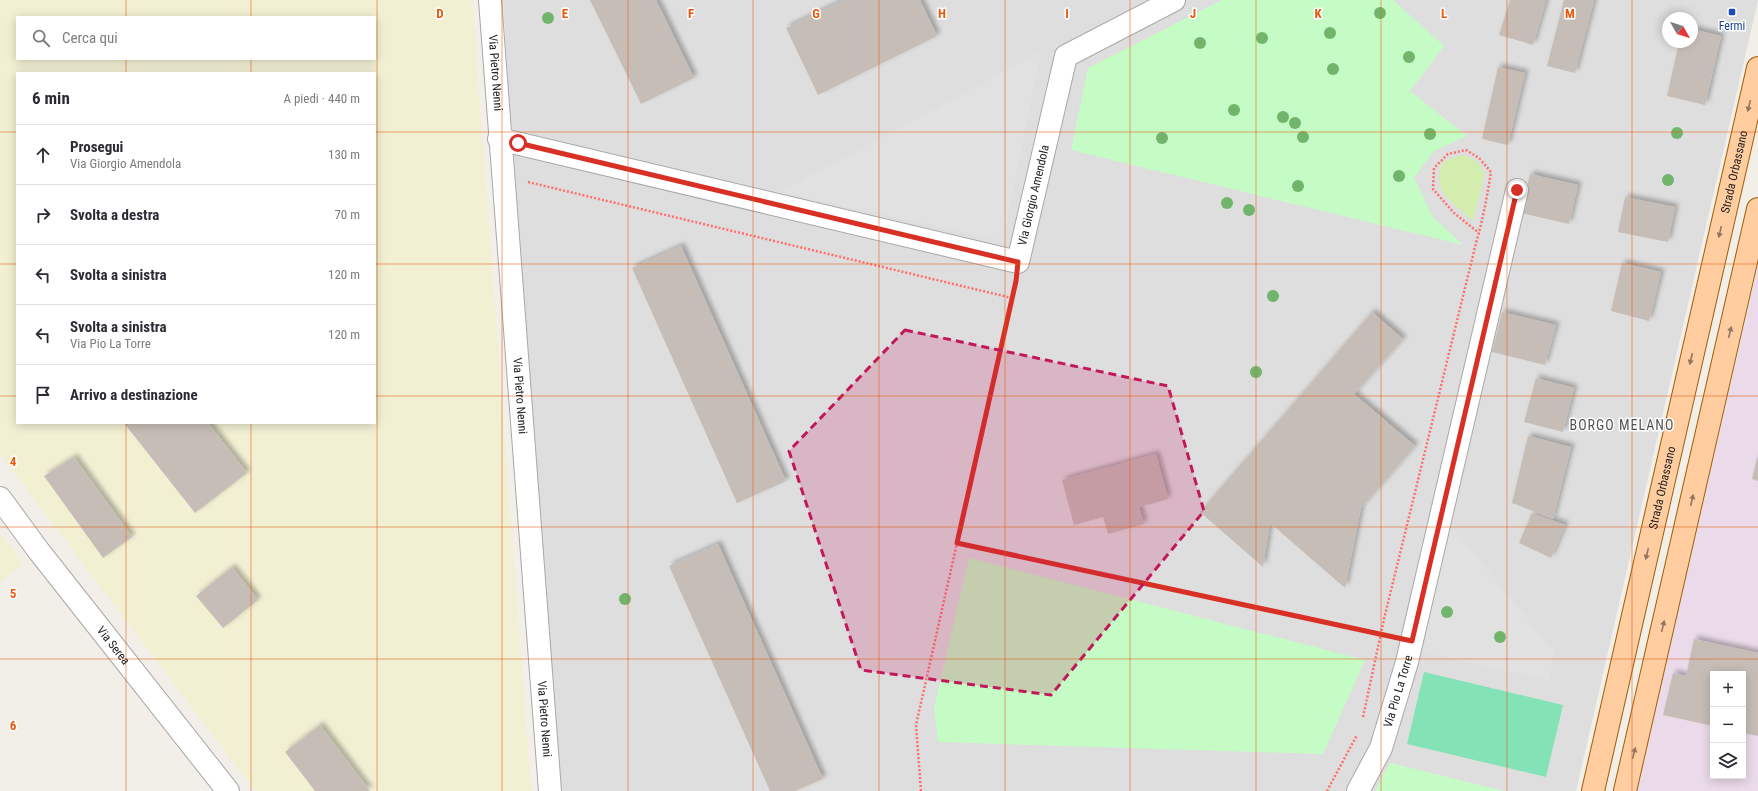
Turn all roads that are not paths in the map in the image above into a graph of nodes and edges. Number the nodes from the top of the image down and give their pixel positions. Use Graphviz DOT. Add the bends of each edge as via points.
graph roads {
  1 [pos="490,0"];
  2 [pos="1174,0"];
  3 [pos="1758,68"];
  4 [pos="499,139"];
  5 [pos="1517,190"];
  6 [pos="1758,209"];
  7 [pos="0,498"];
  8 [pos="228,791"];
  9 [pos="550,791"];
  10 [pos="1358,791"];
  11 [pos="1593,791"];
  12 [pos="1625,791"];
  1 -- 4 [label="street, Via Pietro Nenni"];
  2 -- 4 [label="street, Via Giorgio Amendola" via="1066,56 1018,262"];
  3 -- 11 [label="main road, Strada Orbassano, one-way"];
  4 -- 9 [label="street, Via Pietro Nenni"];
  5 -- 10 [label="street, Via Pio La Torre" via="1412,641 1381,748"];
  12 -- 6 [label="main road, one-way"];
  7 -- 8 [label="street, Via Serea"];
}
